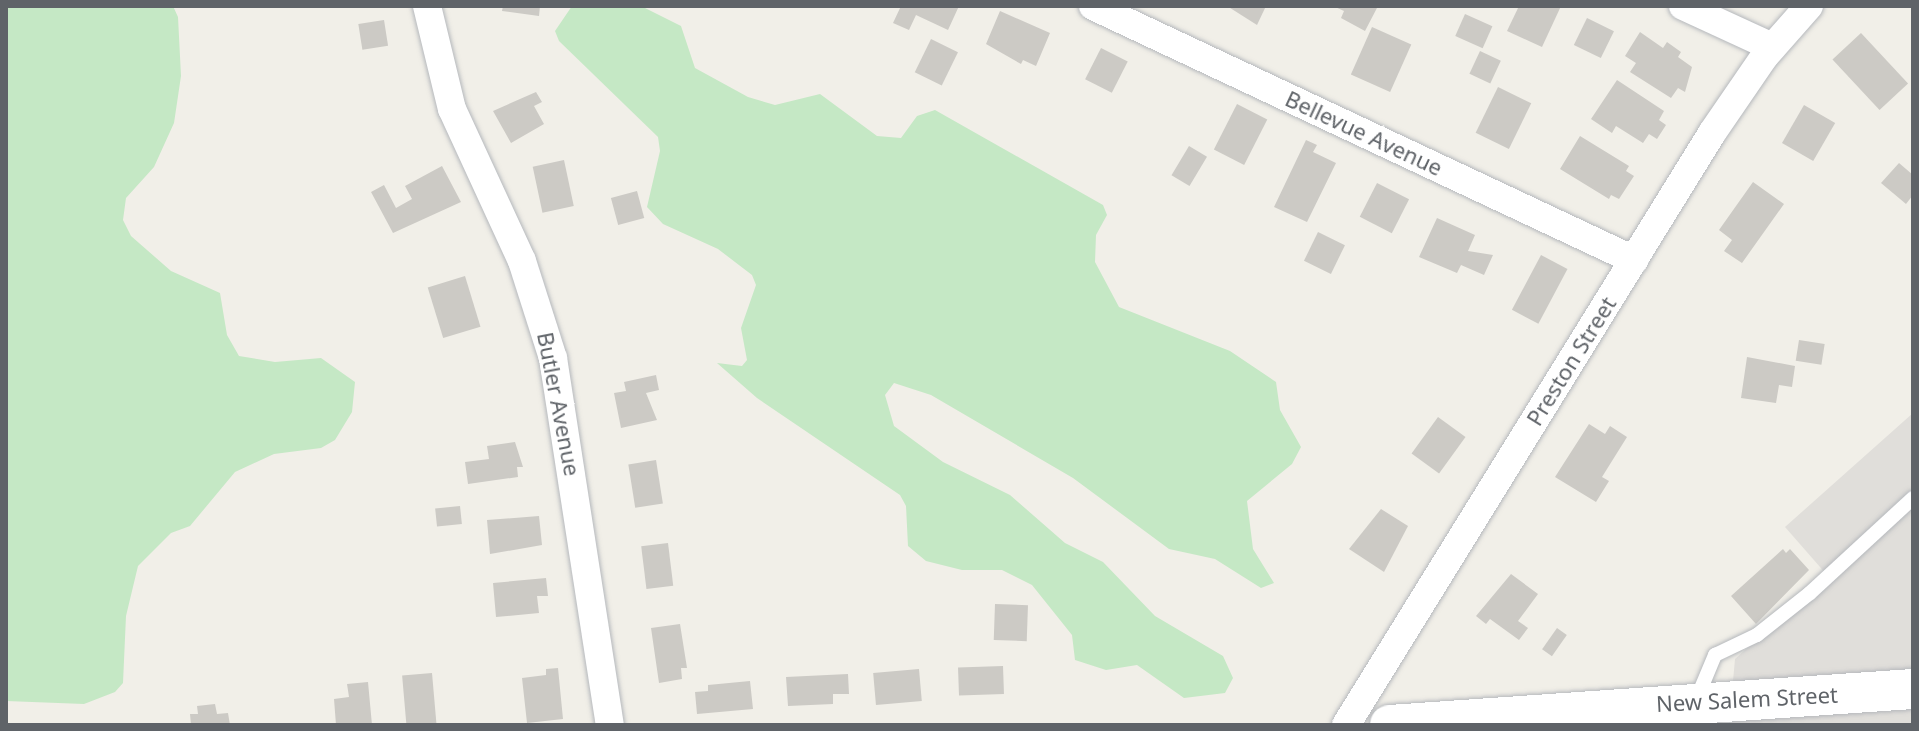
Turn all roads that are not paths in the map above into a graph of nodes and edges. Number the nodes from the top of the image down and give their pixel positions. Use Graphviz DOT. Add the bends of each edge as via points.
graph roads {
  1 [pos="427,6"];
  2 [pos="1093,6"];
  3 [pos="1683,6"];
  4 [pos="1809,6"];
  5 [pos="1125,13"];
  6 [pos="1772,47"];
  7 [pos="1634,260"];
  8 [pos="1913,498"];
  9 [pos="1913,689"];
  10 [pos="1696,702"];
  11 [pos="1657,715"];
  12 [pos="610,725"];
  13 [pos="1346,725"];
  14 [pos="1390,725"];
  1 -- 12 [label="street, Butler Avenue" via="448,98 522,261 553,358"];
  2 -- 5 [label="street, Bellevue Avenue"];
  3 -- 6 [label="street"];
  4 -- 6 [label="street, Preston Street"];
  5 -- 7 [label="street, Bellevue Avenue"];
  6 -- 7 [label="street, Preston Street"];
  7 -- 13 [label="street, Preston Street"];
  8 -- 10 [label="lane" via="1810,593 1757,635 1715,655"];
  9 -- 10 [label="street, New Salem Street"];
  10 -- 11 [label="street, New Salem Street"];
  11 -- 14 [label="street, New Salem Street"];
}
